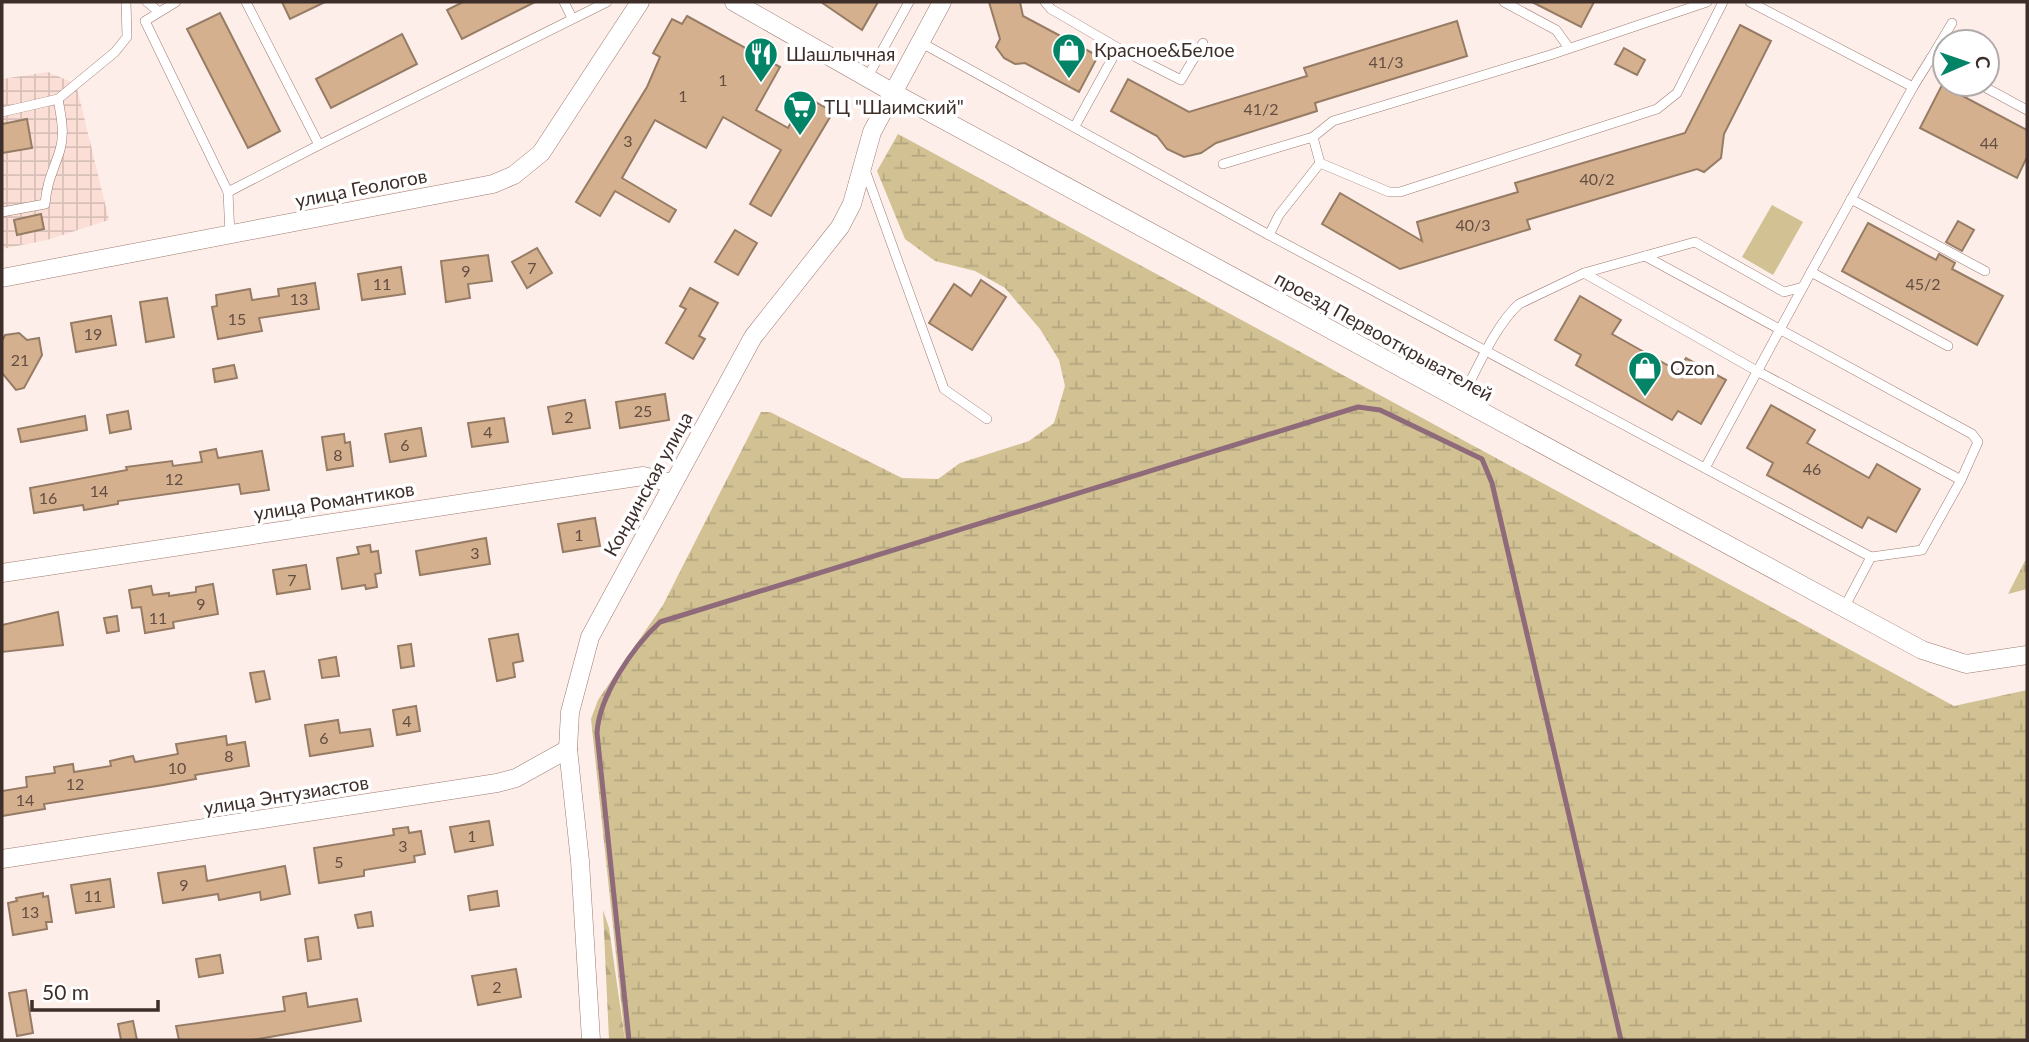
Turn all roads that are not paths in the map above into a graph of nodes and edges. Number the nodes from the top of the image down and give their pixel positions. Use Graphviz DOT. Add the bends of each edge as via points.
graph roads {
  1 [pos="126,2"];
  2 [pos="147,2"];
  3 [pos="176,2"];
  4 [pos="246,2"];
  5 [pos="564,2"];
  6 [pos="607,2"];
  7 [pos="640,2"];
  8 [pos="734,2"];
  9 [pos="909,2"];
  10 [pos="942,2"];
  11 [pos="1045,2"];
  12 [pos="1504,2"];
  13 [pos="1707,2"];
  14 [pos="1723,2"];
  15 [pos="1750,2"];
  16 [pos="158,11"];
  17 [pos="572,18"];
  18 [pos="145,21"];
  19 [pos="1952,23"];
  20 [pos="1949,28"];
  21 [pos="127,29"];
  22 [pos="920,42"];
  23 [pos="1203,43"];
  24 [pos="1118,48"];
  25 [pos="1569,48"];
  26 [pos="1931,58"];
  27 [pos="867,78"];
  28 [pos="1913,87"];
  29 [pos="892,92"];
  30 [pos="2001,96"];
  31 [pos="58,99"];
  32 [pos="2027,110"];
  33 [pos="2,112"];
  34 [pos="1075,126"];
  35 [pos="1313,137"];
  36 [pos="319,145"];
  37 [pos="1320,163"];
  38 [pos="1223,164"];
  39 [pos="863,165"];
  40 [pos="228,192"];
  41 [pos="1851,199"];
  42 [pos="2,212"];
  43 [pos="230,235"];
  44 [pos="1269,235"];
  45 [pos="1645,256"];
  46 [pos="1985,271"];
  47 [pos="1811,272"];
  48 [pos="1584,273"];
  49 [pos="2,278"];
  50 [pos="1803,287"];
  51 [pos="1779,332"];
  52 [pos="1948,346"];
  53 [pos="1488,351"];
  54 [pos="1757,371"];
  55 [pos="1460,401"];
  56 [pos="987,419"];
  57 [pos="1705,468"];
  58 [pos="1961,480"];
  59 [pos="672,483"];
  60 [pos="1871,558"];
  61 [pos="2,573"];
  62 [pos="1844,608"];
  63 [pos="2027,655"];
  64 [pos="568,748"];
  65 [pos="2,859"];
  66 [pos="591,1040"];
  1 -- 21 [label="lane"];
  2 -- 16 [label="lane"];
  3 -- 16 [label="lane"];
  4 -- 36 [label="lane"];
  5 -- 17 [label="lane"];
  6 -- 17 [label="lane"];
  7 -- 43 [label="street, улица Геологов" via="541,153 514,176 493,184"];
  8 -- 27 [label="street, проезд Первооткрывателей"];
  9 -- 27 [label="lane"];
  10 -- 22 [label="street, Кондинская улица"];
  11 -- 24 [label="lane"];
  12 -- 25 [label="lane" via="1556,30"];
  13 -- 25 [label="lane"];
  14 -- 37 [label="lane" via="1677,93 1657,109 1400,192 1389,192"];
  15 -- 28 [label="lane"];
  16 -- 18 [label="lane"];
  17 -- 36 [label="lane"];
  18 -- 21 [label="lane"];
  18 -- 40 [label="lane"];
  19 -- 20 [label="lane"];
  21 -- 31 [label="lane" via="126,42"];
  22 -- 29 [label="street, Кондинская улица"];
  22 -- 34 [label="lane"];
  23 -- 24 [label="lane" via="1181,80"];
  24 -- 34 [label="lane"];
  25 -- 35 [label="lane" via="1333,121"];
  26 -- 28 [label="lane"];
  27 -- 29 [label="street, проезд Первооткрывателей"];
  28 -- 41 [label="lane"];
  29 -- 39 [label="street, Кондинская улица" via="872,132"];
  29 -- 55 [label="street, проезд Первооткрывателей"];
  30 -- 32 [label="lane"];
  31 -- 33 [label="lane"];
  31 -- 42 [label="lane" via="63,128 47,180 45,205"];
  34 -- 44 [label="lane"];
  35 -- 37 [label="lane"];
  35 -- 38 [label="lane"];
  36 -- 40 [label="lane"];
  37 -- 44 [label="lane"];
  39 -- 56 [label="lane" via="944,389"];
  39 -- 59 [label="street, Кондинская улица" via="840,227 753,337"];
  40 -- 43 [label="lane"];
  41 -- 46 [label="lane"];
  41 -- 47 [label="lane"];
  43 -- 49 [label="street, улица Геологов"];
  44 -- 53 [label="lane"];
  45 -- 48 [label="lane"];
  45 -- 50 [label="lane" via="1695,242 1784,292"];
  45 -- 51 [label="lane"];
  47 -- 50 [label="lane"];
  47 -- 52 [label="lane"];
  48 -- 53 [label="lane" via="1519,304"];
  48 -- 54 [label="lane"];
  50 -- 51 [label="lane"];
  51 -- 54 [label="lane"];
  51 -- 58 [label="lane" via="1972,435 1978,442"];
  53 -- 55 [label="lane"];
  53 -- 57 [label="lane"];
  54 -- 57 [label="lane"];
  54 -- 58 [label="lane"];
  55 -- 62 [label="street, проезд Первооткрывателей"];
  57 -- 60 [label="lane"];
  58 -- 60 [label="lane" via="1922,550"];
  59 -- 61 [label="street, улица Романтиков" via="643,476"];
  59 -- 64 [label="street, Кондинская улица" via="590,637 570,712"];
  60 -- 62 [label="lane"];
  62 -- 63 [label="street, проезд Первооткрывателей" via="1922,650 1955,662 1978,664"];
  64 -- 65 [label="street, улица Энтузиастов" via="516,778 498,783"];
  64 -- 66 [label="street, Кондинская улица"];
}
